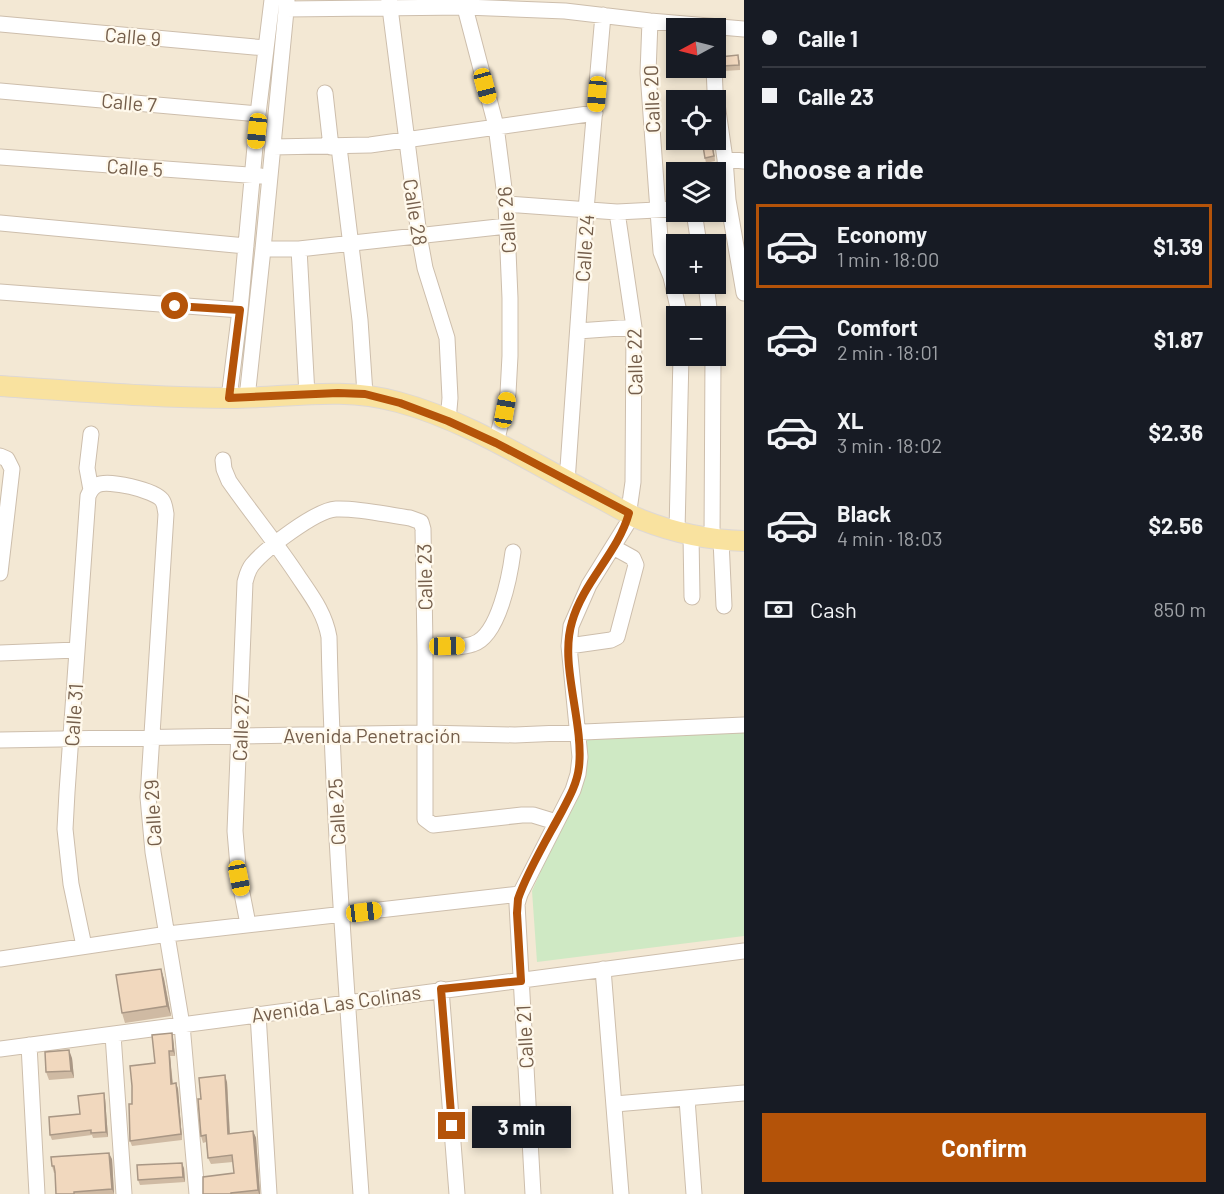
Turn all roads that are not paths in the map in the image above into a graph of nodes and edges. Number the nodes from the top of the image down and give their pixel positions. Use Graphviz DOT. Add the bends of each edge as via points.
graph roads {
  1 [pos="272,0"];
  2 [pos="390,3"];
  3 [pos="464,3"];
  4 [pos="286,4"];
  5 [pos="565,5"];
  6 [pos="582,6"];
  7 [pos="603,15"];
  8 [pos="650,21"];
  9 [pos="666,23"];
  10 [pos="0,24"];
  11 [pos="726,29"];
  12 [pos="744,30"];
  13 [pos="266,48"];
  14 [pos="714,78"];
  15 [pos="0,91"];
  16 [pos="324,93"];
  17 [pos="595,113"];
  18 [pos="258,114"];
  19 [pos="496,126"];
  20 [pos="408,141"];
  21 [pos="273,147"];
  22 [pos="335,147"];
  23 [pos="0,157"];
  24 [pos="725,159"];
  25 [pos="744,161"];
  26 [pos="725,162"];
  27 [pos="253,176"];
  28 [pos="270,177"];
  29 [pos="506,204"];
  30 [pos="586,210"];
  31 [pos="658,210"];
  32 [pos="666,210"];
  33 [pos="617,212"];
  34 [pos="726,219"];
  35 [pos="0,223"];
  36 [pos="507,226"];
  37 [pos="419,235"];
  38 [pos="351,244"];
  39 [pos="246,246"];
  40 [pos="263,249"];
  41 [pos="299,249"];
  42 [pos="0,292"];
  43 [pos="744,293"];
  44 [pos="678,306"];
  45 [pos="240,310"];
  46 [pos="634,327"];
  47 [pos="578,331"];
  48 [pos="681,366"];
  49 [pos="713,366"];
  50 [pos="0,386"];
  51 [pos="365,394"];
  52 [pos="307,395"];
  53 [pos="238,398"];
  54 [pos="448,421"];
  55 [pos="91,434"];
  56 [pos="496,443"];
  57 [pos="0,456"];
  58 [pos="223,460"];
  59 [pos="567,482"];
  60 [pos="94,487"];
  61 [pos="629,513"];
  62 [pos="684,533"];
  63 [pos="717,539"];
  64 [pos="744,541"];
  65 [pos="277,543"];
  66 [pos="613,547"];
  67 [pos="513,552"];
  68 [pos="0,573"];
  69 [pos="692,597"];
  70 [pos="724,606"];
  71 [pos="425,646"];
  72 [pos="569,646"];
  73 [pos="77,650"];
  74 [pos="0,653"];
  75 [pos="744,725"];
  76 [pos="424,733"];
  77 [pos="579,734"];
  78 [pos="331,735"];
  79 [pos="241,736"];
  80 [pos="152,737"];
  81 [pos="71,738"];
  82 [pos="0,740"];
  83 [pos="556,822"];
  84 [pos="520,894"];
  85 [pos="342,915"];
  86 [pos="248,924"];
  87 [pos="168,934"];
  88 [pos="84,946"];
  89 [pos="744,951"];
  90 [pos="0,959"];
  91 [pos="603,969"];
  92 [pos="521,981"];
  93 [pos="441,989"];
  94 [pos="347,1002"];
  95 [pos="258,1014"];
  96 [pos="182,1025"];
  97 [pos="113,1035"];
  98 [pos="29,1045"];
  99 [pos="0,1048"];
  100 [pos="744,1093"];
  101 [pos="687,1099"];
  102 [pos="615,1104"];
  103 [pos="37,1194"];
  104 [pos="124,1194"];
  105 [pos="196,1194"];
  106 [pos="269,1194"];
  107 [pos="361,1194"];
  108 [pos="457,1194"];
  109 [pos="533,1194"];
  110 [pos="621,1194"];
  111 [pos="694,1194"];
  1 -- 13 [label="street"];
  2 -- 3 [label="street"];
  2 -- 4 [label="street"];
  2 -- 20 [label="street, Calle 28"];
  3 -- 5 [label="street"];
  3 -- 19 [label="street, Calle 26"];
  4 -- 21 [label="street"];
  5 -- 6 [label="street"];
  6 -- 7 [label="street"];
  7 -- 8 [label="street"];
  7 -- 17 [label="street, Calle 24"];
  8 -- 9 [label="street"];
  8 -- 31 [label="street, Calle 20" via="648,73"];
  10 -- 13 [label="street, Calle 9"];
  11 -- 12 [label="street"];
  13 -- 18 [label="street"];
  14 -- 24 [label="street"];
  15 -- 18 [label="street, Calle 7"];
  16 -- 22 [label="street"];
  17 -- 19 [label="street"];
  17 -- 30 [label="street, Calle 24"];
  18 -- 27 [label="street"];
  19 -- 20 [label="street"];
  19 -- 29 [label="street, Calle 26"];
  20 -- 22 [label="street"];
  20 -- 37 [label="street, Calle 28"];
  21 -- 22 [label="street"];
  21 -- 28 [label="street"];
  22 -- 38 [label="street"];
  23 -- 27 [label="street, Calle 5"];
  24 -- 25 [label="street"];
  24 -- 26 [label="street"];
  27 -- 28 [label="street, Calle 5"];
  27 -- 39 [label="street"];
  28 -- 40 [label="street"];
  29 -- 30 [label="street"];
  29 -- 36 [label="street, Calle 26"];
  30 -- 33 [label="street"];
  30 -- 47 [label="street, Calle 24"];
  31 -- 32 [label="street"];
  31 -- 33 [label="street"];
  31 -- 44 [label="street, Calle 20" via="661,252"];
  33 -- 46 [label="street, Calle 22"];
  34 -- 43 [label="street"];
  35 -- 39 [label="street"];
  36 -- 37 [label="street"];
  36 -- 56 [label="street, Calle 26" via="510,375"];
  37 -- 38 [label="street"];
  37 -- 54 [label="street, Calle 28" via="447,338"];
  38 -- 41 [label="street"];
  38 -- 51 [label="street"];
  39 -- 45 [label="street"];
  40 -- 41 [label="street"];
  40 -- 53 [label="street"];
  41 -- 52 [label="street"];
  42 -- 45 [label="street"];
  45 -- 53 [label="street"];
  46 -- 47 [label="street"];
  46 -- 61 [label="street, Calle 22"];
  47 -- 59 [label="street, Calle 24"];
  48 -- 62 [label="street"];
  49 -- 63 [label="street"];
  50 -- 53 [label="main road"];
  51 -- 52 [label="main road"];
  51 -- 54 [label="main road"];
  52 -- 53 [label="main road"];
  54 -- 56 [label="main road"];
  55 -- 60 [label="street, Calle 31" via="87,468"];
  56 -- 59 [label="main road"];
  57 -- 68 [label="street" via="7,459 12,469"];
  58 -- 65 [label="street, Calle 25" via="229,481"];
  59 -- 61 [label="main road"];
  60 -- 73 [label="street, Calle 31" via="88,496"];
  60 -- 80 [label="street, Calle 29" via="108,483 145,490 162,500 165,507"];
  61 -- 62 [label="main road"];
  61 -- 66 [label="street, Calle 21"];
  62 -- 63 [label="main road"];
  62 -- 69 [label="street"];
  63 -- 64 [label="main road"];
  63 -- 70 [label="street"];
  65 -- 71 [label="street, Calle 23" via="333,509 421,522"];
  65 -- 78 [label="street, Calle 25" via="326,623"];
  65 -- 79 [label="street, Calle 27" via="254,563 245,582"];
  66 -- 72 [label="street, Calle 21" via="575,613"];
  66 -- 72 [label="street" via="633,558 636,565 617,637"];
  67 -- 71 [label="street" via="499,609 482,639 468,645"];
  71 -- 76 [label="street, Calle 23"];
  72 -- 77 [label="street, Calle 21"];
  73 -- 74 [label="street"];
  73 -- 81 [label="street, Calle 31"];
  75 -- 77 [label="street, Avenida Penetración"];
  76 -- 77 [label="street, Avenida Penetración"];
  76 -- 78 [label="street, Avenida Penetración"];
  76 -- 83 [label="street, Calle 23" via="424,813 428,822 522,814"];
  77 -- 83 [label="street, Calle 21" via="576,783"];
  78 -- 79 [label="street, Avenida Penetración"];
  78 -- 85 [label="street, Calle 25"];
  79 -- 80 [label="street, Avenida Penetración"];
  79 -- 86 [label="street, Calle 27" via="235,831"];
  80 -- 81 [label="street, Avenida Penetración"];
  80 -- 87 [label="street, Calle 29" via="150,825"];
  81 -- 82 [label="street, Avenida Penetración"];
  81 -- 88 [label="street, Calle 31" via="65,829"];
  83 -- 84 [label="street, Calle 21"];
  84 -- 85 [label="street"];
  84 -- 92 [label="street, Calle 21" via="517,913"];
  85 -- 86 [label="street"];
  85 -- 94 [label="street, Calle 25"];
  86 -- 87 [label="street"];
  87 -- 88 [label="street"];
  87 -- 96 [label="street, Calle 29"];
  88 -- 90 [label="street"];
  89 -- 91 [label="street, Avenida Las Colinas"];
  91 -- 92 [label="street, Avenida Las Colinas"];
  91 -- 102 [label="street"];
  92 -- 93 [label="street, Avenida Las Colinas"];
  92 -- 109 [label="street, Calle 21"];
  93 -- 94 [label="street, Avenida Las Colinas"];
  93 -- 108 [label="street"];
  94 -- 95 [label="street, Avenida Las Colinas"];
  94 -- 107 [label="street, Calle 25"];
  95 -- 96 [label="street, Avenida Las Colinas"];
  95 -- 106 [label="street"];
  96 -- 97 [label="street, Avenida Las Colinas"];
  96 -- 105 [label="street, Calle 29"];
  97 -- 98 [label="street, Avenida Las Colinas"];
  97 -- 104 [label="street"];
  98 -- 99 [label="street, Avenida Las Colinas"];
  98 -- 103 [label="street"];
  100 -- 101 [label="street"];
  101 -- 102 [label="street"];
  101 -- 111 [label="street"];
  102 -- 110 [label="street"];
}
